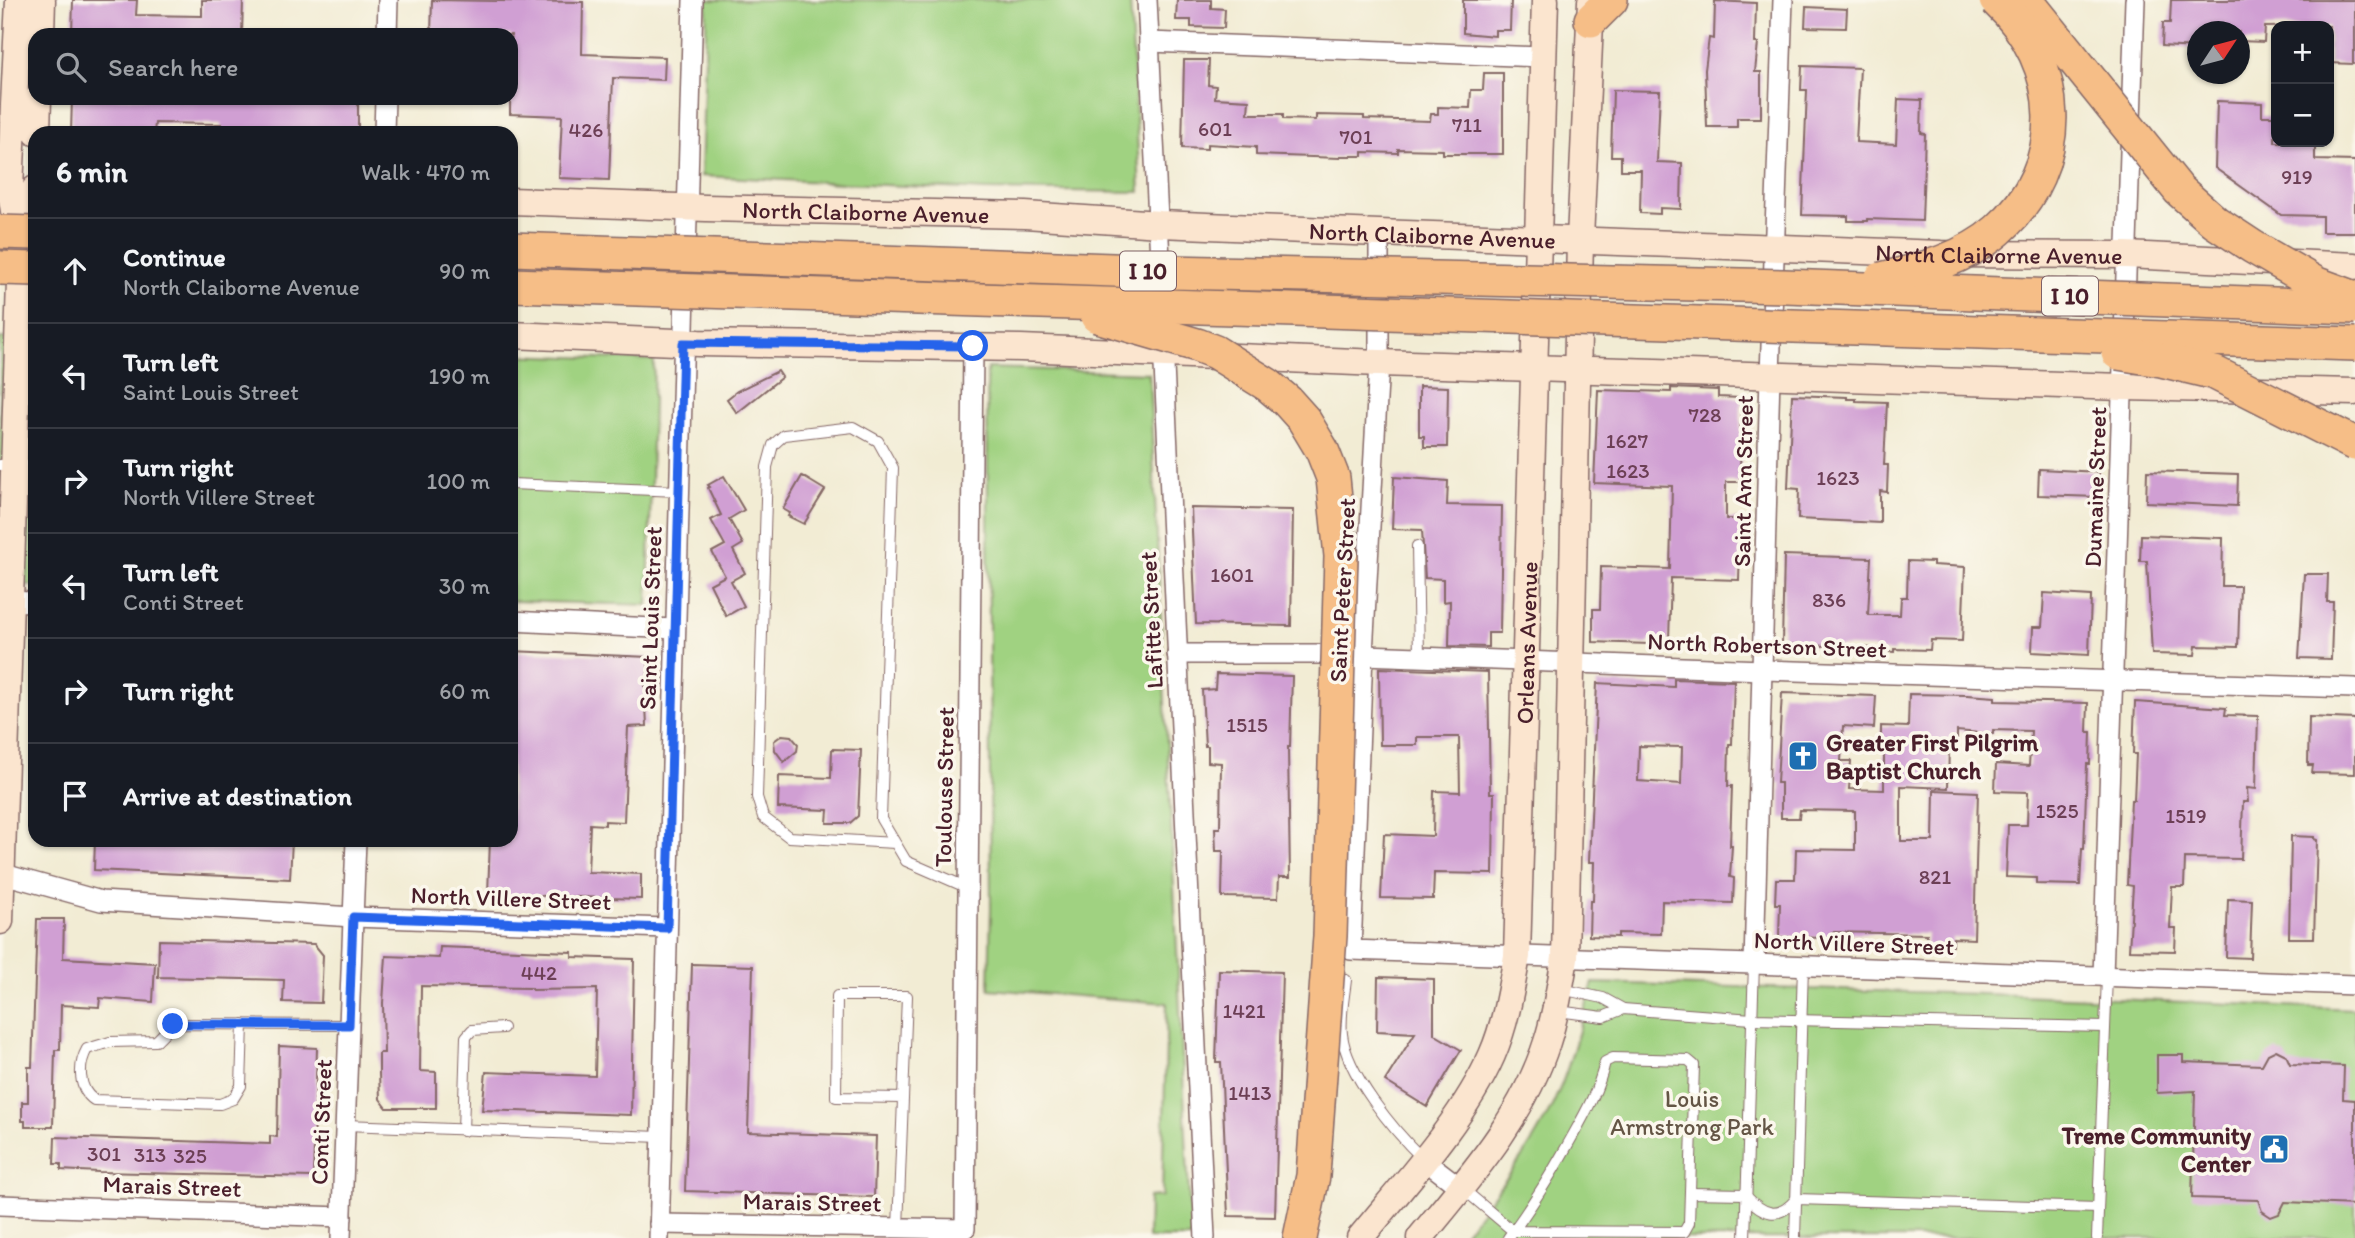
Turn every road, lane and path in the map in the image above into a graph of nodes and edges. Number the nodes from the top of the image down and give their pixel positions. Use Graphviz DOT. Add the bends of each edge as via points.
graph roads {
  1 [pos="19,0"];
  2 [pos="42,0"];
  3 [pos="388,0"];
  4 [pos="693,0"];
  5 [pos="1147,0"];
  6 [pos="1545,0"];
  7 [pos="1783,0"];
  8 [pos="1996,0"];
  9 [pos="2026,0"];
  10 [pos="2135,0"];
  11 [pos="1598,7"];
  12 [pos="41,28"];
  13 [pos="387,28"];
  14 [pos="1149,42"];
  15 [pos="1542,57"];
  16 [pos="38,105"];
  17 [pos="385,105"];
  18 [pos="37,126"];
  19 [pos="384,126"];
  20 [pos="20,188"];
  21 [pos="518,201"];
  22 [pos="687,208"];
  23 [pos="1160,224"];
  24 [pos="1379,233"];
  25 [pos="1536,238"];
  26 [pos="1580,239"];
  27 [pos="1774,247"];
  28 [pos="518,249"];
  29 [pos="18,250"];
  30 [pos="2126,255"];
  31 [pos="2355,266"];
  32 [pos="518,285"];
  33 [pos="1785,286"];
  34 [pos="2355,298"];
  35 [pos="1047,302"];
  36 [pos="2355,307"];
  37 [pos="18,318"];
  38 [pos="2002,332"];
  39 [pos="518,335"];
  40 [pos="683,343"];
  41 [pos="2355,344"];
  42 [pos="973,346"];
  43 [pos="1164,353"];
  44 [pos="1379,363"];
  45 [pos="1533,367"];
  46 [pos="1579,368"];
  47 [pos="1770,375"];
  48 [pos="2123,387"];
  49 [pos="2355,392"];
  50 [pos="2355,444"];
  51 [pos="16,465"];
  52 [pos="518,484"];
  53 [pos="678,491"];
  54 [pos="1416,547"];
  55 [pos="15,601"];
  56 [pos="518,621"];
  57 [pos="674,629"];
  58 [pos="1177,654"];
  59 [pos="1363,654"];
  60 [pos="1419,656"];
  61 [pos="1526,661"];
  62 [pos="1572,663"];
  63 [pos="1763,670"];
  64 [pos="2113,681"];
  65 [pos="2355,688"];
  66 [pos="895,843"];
  67 [pos="356,847"];
  68 [pos="1,872"];
  69 [pos="968,888"];
  70 [pos="353,917"];
  71 [pos="0,920"];
  72 [pos="667,928"];
  73 [pos="1351,950"];
  74 [pos="1517,956"];
  75 [pos="1566,958"];
  76 [pos="1754,964"];
  77 [pos="1803,966"];
  78 [pos="2105,976"];
  79 [pos="1346,980"];
  80 [pos="2355,985"];
  81 [pos="1556,1000"];
  82 [pos="1623,1009"];
  83 [pos="1752,1018"];
  84 [pos="1802,1020"];
  85 [pos="243,1024"];
  86 [pos="349,1025"];
  87 [pos="2105,1027"];
  88 [pos="503,1028"];
  89 [pos="903,1098"];
  90 [pos="345,1125"];
  91 [pos="463,1131"];
  92 [pos="662,1137"];
  93 [pos="1423,1159"];
  94 [pos="1461,1188"];
  95 [pos="1690,1194"];
  96 [pos="1746,1195"];
  97 [pos="1796,1199"];
  98 [pos="0,1205"];
  99 [pos="2098,1208"];
  100 [pos="342,1217"];
  101 [pos="898,1228"];
  102 [pos="965,1229"];
  103 [pos="659,1231"];
  104 [pos="1367,1232"];
  105 [pos="1511,1234"];
  106 [pos="1546,1235"];
  107 [pos="341,1238"];
  108 [pos="1205,1238"];
  109 [pos="1300,1238"];
  110 [pos="1419,1238"];
  111 [pos="1745,1238"];
  112 [pos="1795,1238"];
  113 [pos="2097,1238"];
  1 -- 20 [label="main road"];
  2 -- 12 [label="main road"];
  3 -- 13 [label="street"];
  4 -- 22 [label="street, Saint Louis Street"];
  5 -- 14 [label="street, Lafitte Street"];
  6 -- 15 [label="main road, Orleans Avenue"];
  7 -- 27 [label="street, Saint Ann Street"];
  8 -- 33 [label="highway, bridge" via="2028,36 2042,65 2048,94 2050,121 2043,163 2022,203 1997,230 1954,258 1878,279"];
  9 -- 34 [label="highway, bridge" via="2179,190 2253,247 2317,284"];
  10 -- 30 [label="street, Dumaine Street"];
  11 -- 26 [label="main road, Orleans Avenue"];
  14 -- 15 [label="street"];
  14 -- 23 [label="street, Lafitte Street"];
  15 -- 25 [label="main road, Orleans Avenue"];
  16 -- 18 [label="main road"];
  17 -- 19 [label="street"];
  20 -- 29 [label="main road"];
  21 -- 22 [label="main road, North Claiborne Avenue"];
  22 -- 23 [label="main road, North Claiborne Avenue" via="1025,215"];
  22 -- 40 [label="street, Saint Louis Street"];
  23 -- 24 [label="main road, North Claiborne Avenue"];
  23 -- 43 [label="street, Lafitte Street"];
  24 -- 25 [label="main road, North Claiborne Avenue"];
  24 -- 44 [label="street, Saint Peter Street"];
  25 -- 26 [label="main road, North Claiborne Avenue"];
  25 -- 45 [label="main road, Orleans Avenue"];
  26 -- 27 [label="main road, North Claiborne Avenue"];
  26 -- 46 [label="main road, Orleans Avenue"];
  27 -- 30 [label="main road, North Claiborne Avenue"];
  27 -- 47 [label="street, Saint Ann Street"];
  28 -- 33 [label="highway, I 10, bridge" via="1170,272"];
  29 -- 37 [label="main road"];
  30 -- 31 [label="main road, North Claiborne Avenue"];
  30 -- 48 [label="street, Dumaine Street"];
  32 -- 35 [label="highway, I 10, bridge"];
  33 -- 36 [label="highway, I 10, bridge"];
  35 -- 38 [label="highway, I 10, bridge"];
  35 -- 109 [label="highway, bridge" via="1215,352 1287,401 1322,450 1333,478 1341,556 1330,936 1312,1176"];
  37 -- 51 [label="main road"];
  38 -- 41 [label="highway, I 10, bridge"];
  38 -- 50 [label="highway, bridge" via="2215,373"];
  39 -- 40 [label="main road"];
  40 -- 42 [label="main road"];
  40 -- 53 [label="street, Saint Louis Street"];
  42 -- 43 [label="main road"];
  42 -- 69 [label="street, Toulouse Street"];
  43 -- 44 [label="main road"];
  43 -- 58 [label="street, Lafitte Street"];
  44 -- 45 [label="main road"];
  44 -- 59 [label="street, Saint Peter Street"];
  45 -- 46 [label="main road"];
  45 -- 61 [label="main road, Orleans Avenue"];
  46 -- 47 [label="main road"];
  46 -- 62 [label="main road, Orleans Avenue"];
  47 -- 48 [label="main road"];
  47 -- 63 [label="street, Saint Ann Street"];
  48 -- 49 [label="main road"];
  48 -- 64 [label="street, Dumaine Street"];
  51 -- 55 [label="main road"];
  52 -- 53 [label="lane"];
  53 -- 57 [label="street, Saint Louis Street"];
  54 -- 60 [label="lane"];
  55 -- 68 [label="main road"];
  56 -- 57 [label="street"];
  57 -- 72 [label="street, Saint Louis Street"];
  58 -- 59 [label="street, North Robertson Street"];
  58 -- 108 [label="street, Lafitte Street"];
  59 -- 60 [label="street, North Robertson Street"];
  59 -- 73 [label="street, Saint Peter Street"];
  60 -- 61 [label="street, North Robertson Street"];
  61 -- 62 [label="street, North Robertson Street"];
  61 -- 74 [label="main road, Orleans Avenue"];
  62 -- 63 [label="street, North Robertson Street"];
  62 -- 75 [label="main road, Orleans Avenue"];
  63 -- 64 [label="street, North Robertson Street"];
  63 -- 76 [label="street, Saint Ann Street"];
  64 -- 65 [label="street, North Robertson Street"];
  64 -- 78 [label="street, Dumaine Street"];
  66 -- 66 [label="lane" via="881,819 893,468 878,440 853,427 784,435 773,445 767,467 757,797 763,817 789,837"];
  66 -- 69 [label="lane" via="906,861"];
  67 -- 70 [label="street, Conti Street"];
  68 -- 70 [label="street, North Villere Street" via="101,901"];
  68 -- 71 [label="main road"];
  69 -- 102 [label="street, Toulouse Street"];
  70 -- 72 [label="street, North Villere Street"];
  70 -- 86 [label="street, Conti Street"];
  72 -- 92 [label="street, Saint Louis Street"];
  73 -- 74 [label="street, North Villere Street"];
  74 -- 75 [label="street, North Villere Street"];
  74 -- 93 [label="main road, Orleans Avenue" via="1493,1054 1457,1116"];
  75 -- 76 [label="street, North Villere Street"];
  75 -- 81 [label="main road, Orleans Avenue"];
  76 -- 77 [label="street, North Villere Street"];
  76 -- 83 [label="lane"];
  77 -- 78 [label="street, North Villere Street"];
  77 -- 84 [label="lane"];
  78 -- 80 [label="street, North Villere Street"];
  78 -- 87 [label="lane"];
  79 -- 93 [label="lane" via="1342,1034 1349,1060 1400,1137"];
  81 -- 82 [label="lane" via="1603,998"];
  81 -- 82 [label="lane" via="1603,1017"];
  81 -- 94 [label="main road, Orleans Avenue" via="1548,1041 1529,1088"];
  82 -- 83 [label="lane"];
  83 -- 84 [label="lane"];
  83 -- 96 [label="lane"];
  84 -- 87 [label="lane"];
  84 -- 97 [label="lane"];
  85 -- 85 [label="lane" via="173,1024 156,1041 110,1042 87,1049 81,1086 94,1100 220,1104 233,1099 241,1086"];
  85 -- 86 [label="lane"];
  86 -- 90 [label="street, Conti Street"];
  87 -- 99 [label="lane"];
  88 -- 91 [label="lane" via="472,1030 466,1037"];
  89 -- 89 [label="lane" via="907,996 837,996 836,1097"];
  89 -- 101 [label="lane"];
  90 -- 91 [label="lane"];
  90 -- 100 [label="street, Conti Street"];
  91 -- 92 [label="lane"];
  92 -- 103 [label="street, Saint Louis Street"];
  93 -- 94 [label="street"];
  93 -- 104 [label="main road, Orleans Avenue"];
  94 -- 105 [label="lane"];
  94 -- 110 [label="main road, Orleans Avenue"];
  95 -- 96 [label="lane"];
  95 -- 105 [label="lane" via="1694,1065 1688,1060 1613,1058 1605,1062 1589,1108"];
  95 -- 106 [label="lane" via="1689,1223 1684,1232"];
  96 -- 97 [label="lane" via="1772,1213 1786,1209"];
  96 -- 111 [label="lane"];
  97 -- 99 [label="lane"];
  97 -- 112 [label="lane"];
  98 -- 100 [label="street, Marais Street"];
  99 -- 113 [label="lane"];
  100 -- 107 [label="street, Conti Street"];
  101 -- 102 [label="street, Marais Street"];
  101 -- 103 [label="street, Marais Street"];
  105 -- 106 [label="lane"];
}
